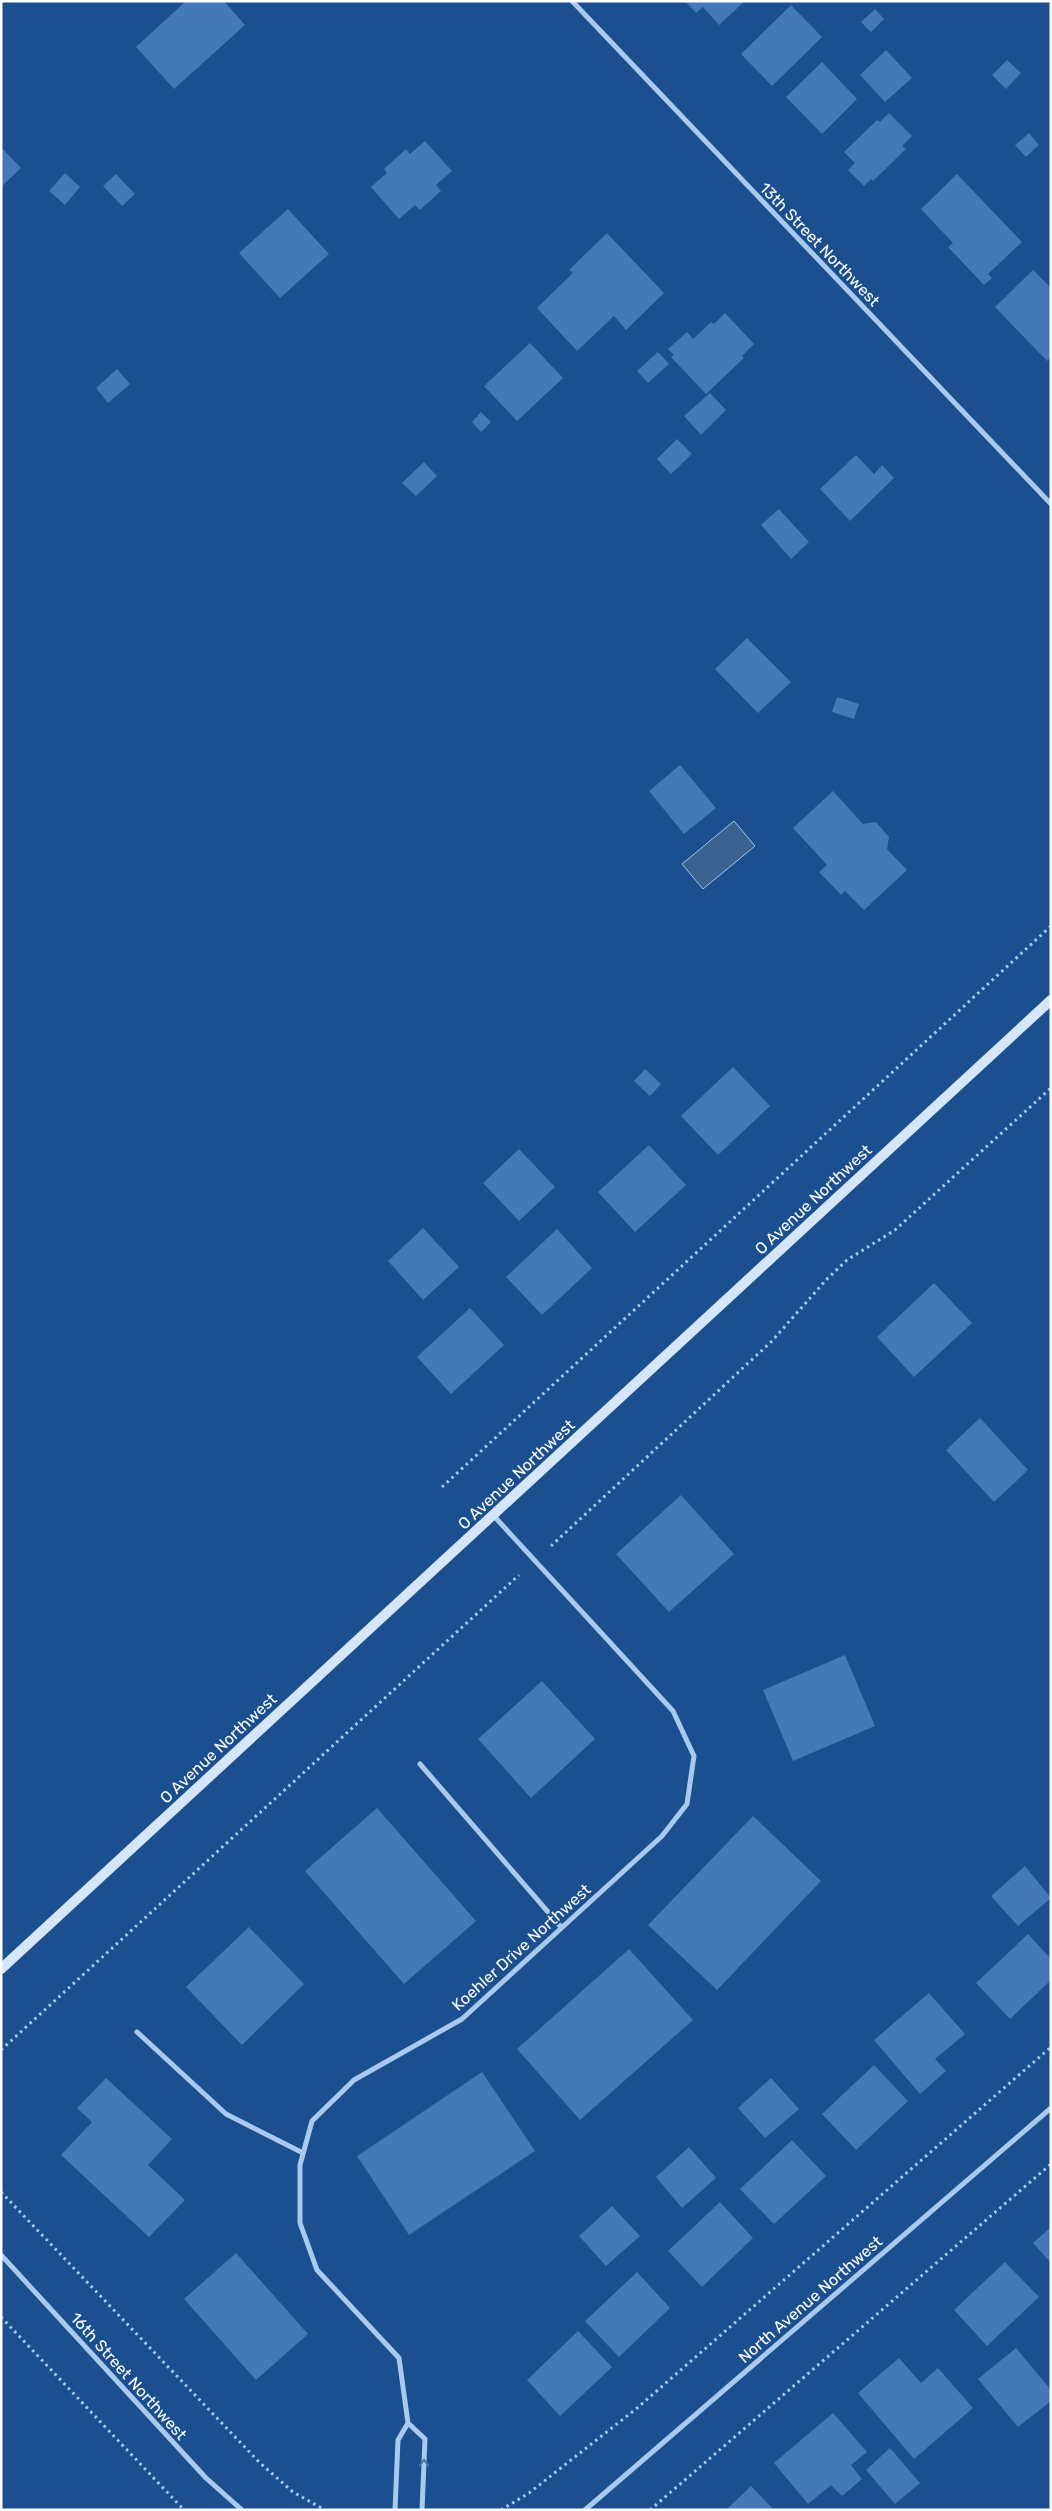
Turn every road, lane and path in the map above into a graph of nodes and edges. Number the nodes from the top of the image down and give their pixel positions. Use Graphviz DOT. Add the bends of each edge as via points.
graph roads {
  1 [pos="572,1"];
  2 [pos="1051,504"];
  3 [pos="1051,926"];
  4 [pos="1051,1000"];
  5 [pos="442,1487"];
  6 [pos="493,1515"];
  7 [pos="420,1764"];
  8 [pos="561,1927"];
  9 [pos="1,1969"];
  10 [pos="138,2032"];
  11 [pos="1051,2048"];
  12 [pos="1051,2108"];
  13 [pos="303,2153"];
  14 [pos="1051,2164"];
  15 [pos="1,2192"];
  16 [pos="1,2255"];
  17 [pos="1,2317"];
  18 [pos="408,2423"];
  19 [pos="184,2510"];
  20 [pos="242,2510"];
  21 [pos="325,2510"];
  22 [pos="394,2510"];
  23 [pos="422,2510"];
  24 [pos="501,2510"];
  25 [pos="585,2510"];
  26 [pos="650,2510"];
  1 -- 2 [label="street, 13th Street Northwest"];
  3 -- 5 [label="path"];
  4 -- 6 [label="street, O Avenue Northwest"];
  6 -- 8 [label="street, Koehler Drive Northwest" via="673,1711 694,1756 687,1804 662,1836"];
  6 -- 9 [label="street, O Avenue Northwest"];
  7 -- 8 [label="street"];
  8 -- 13 [label="street, Koehler Drive Northwest" via="462,2019 354,2080 312,2121"];
  10 -- 13 [label="street" via="226,2114"];
  11 -- 24 [label="path" via="636,2409 529,2493"];
  12 -- 25 [label="street, North Avenue Northwest"];
  13 -- 18 [label="street, Koehler Drive Northwest" via="300,2223 317,2270 399,2358"];
  14 -- 26 [label="path"];
  15 -- 21 [label="path" via="259,2462 293,2492"];
  16 -- 20 [label="street, 16th Street Northwest" via="206,2478"];
  17 -- 19 [label="path"];
  18 -- 22 [label="street" via="398,2440"];
  23 -- 18 [label="street, one-way" via="425,2439"];
}
